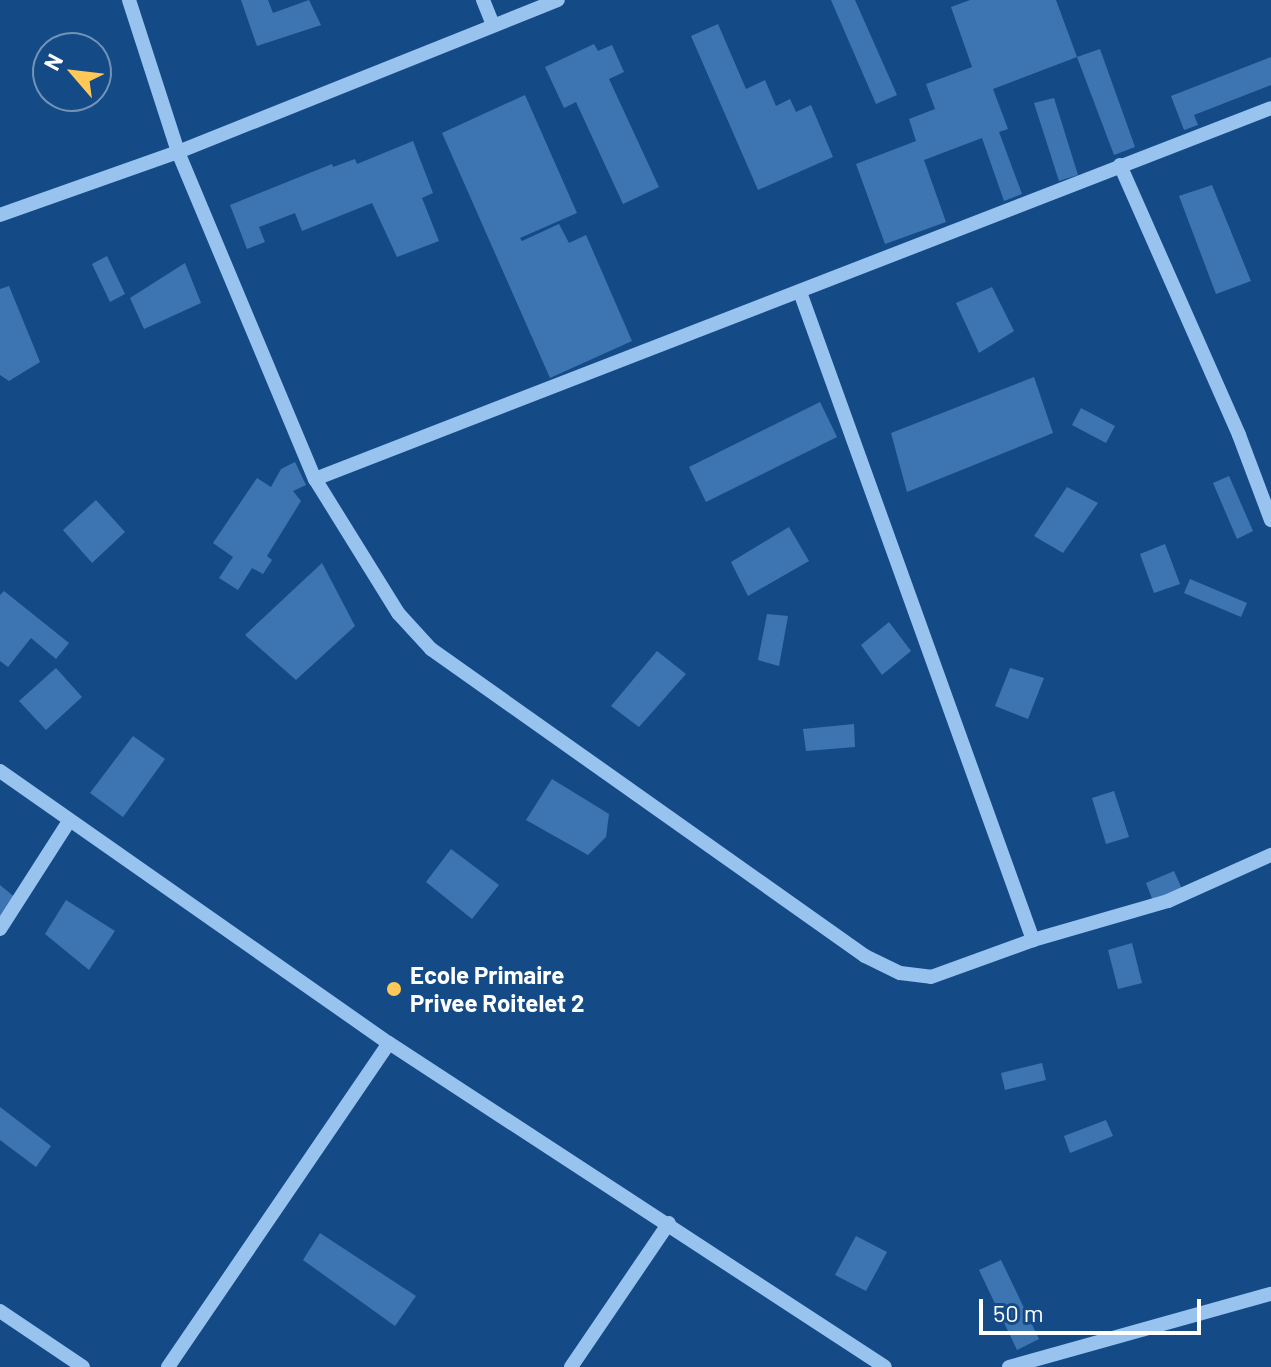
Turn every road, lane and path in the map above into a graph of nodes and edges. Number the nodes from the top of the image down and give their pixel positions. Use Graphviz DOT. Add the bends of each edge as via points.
graph roads {
  1 [pos="129,0"];
  2 [pos="483,0"];
  3 [pos="558,0"];
  4 [pos="493,25"];
  5 [pos="1271,108"];
  6 [pos="178,152"];
  7 [pos="1120,165"];
  8 [pos="0,215"];
  9 [pos="800,292"];
  10 [pos="315,479"];
  11 [pos="1271,520"];
  12 [pos="0,771"];
  13 [pos="69,821"];
  14 [pos="1271,855"];
  15 [pos="0,929"];
  16 [pos="1033,940"];
  17 [pos="389,1043"];
  18 [pos="669,1223"];
  19 [pos="1271,1294"];
  20 [pos="0,1311"];
  21 [pos="83,1367"];
  22 [pos="168,1367"];
  23 [pos="571,1367"];
  24 [pos="885,1367"];
  25 [pos="1009,1367"];
  1 -- 6 [label="street"];
  2 -- 4 [label="street"];
  3 -- 4 [label="street"];
  4 -- 6 [label="street"];
  5 -- 7 [label="street"];
  6 -- 8 [label="street"];
  6 -- 10 [label="street"];
  7 -- 9 [label="street"];
  7 -- 11 [label="street"];
  9 -- 10 [label="street"];
  9 -- 16 [label="street"];
  10 -- 16 [label="street" via="398,613 431,649 865,956 900,973 931,977"];
  12 -- 13 [label="street"];
  13 -- 15 [label="street"];
  13 -- 17 [label="street"];
  14 -- 16 [label="street" via="1168,901"];
  17 -- 18 [label="street"];
  17 -- 22 [label="street"];
  18 -- 23 [label="street"];
  18 -- 24 [label="street"];
  19 -- 25 [label="street"];
  20 -- 21 [label="street"];
}
